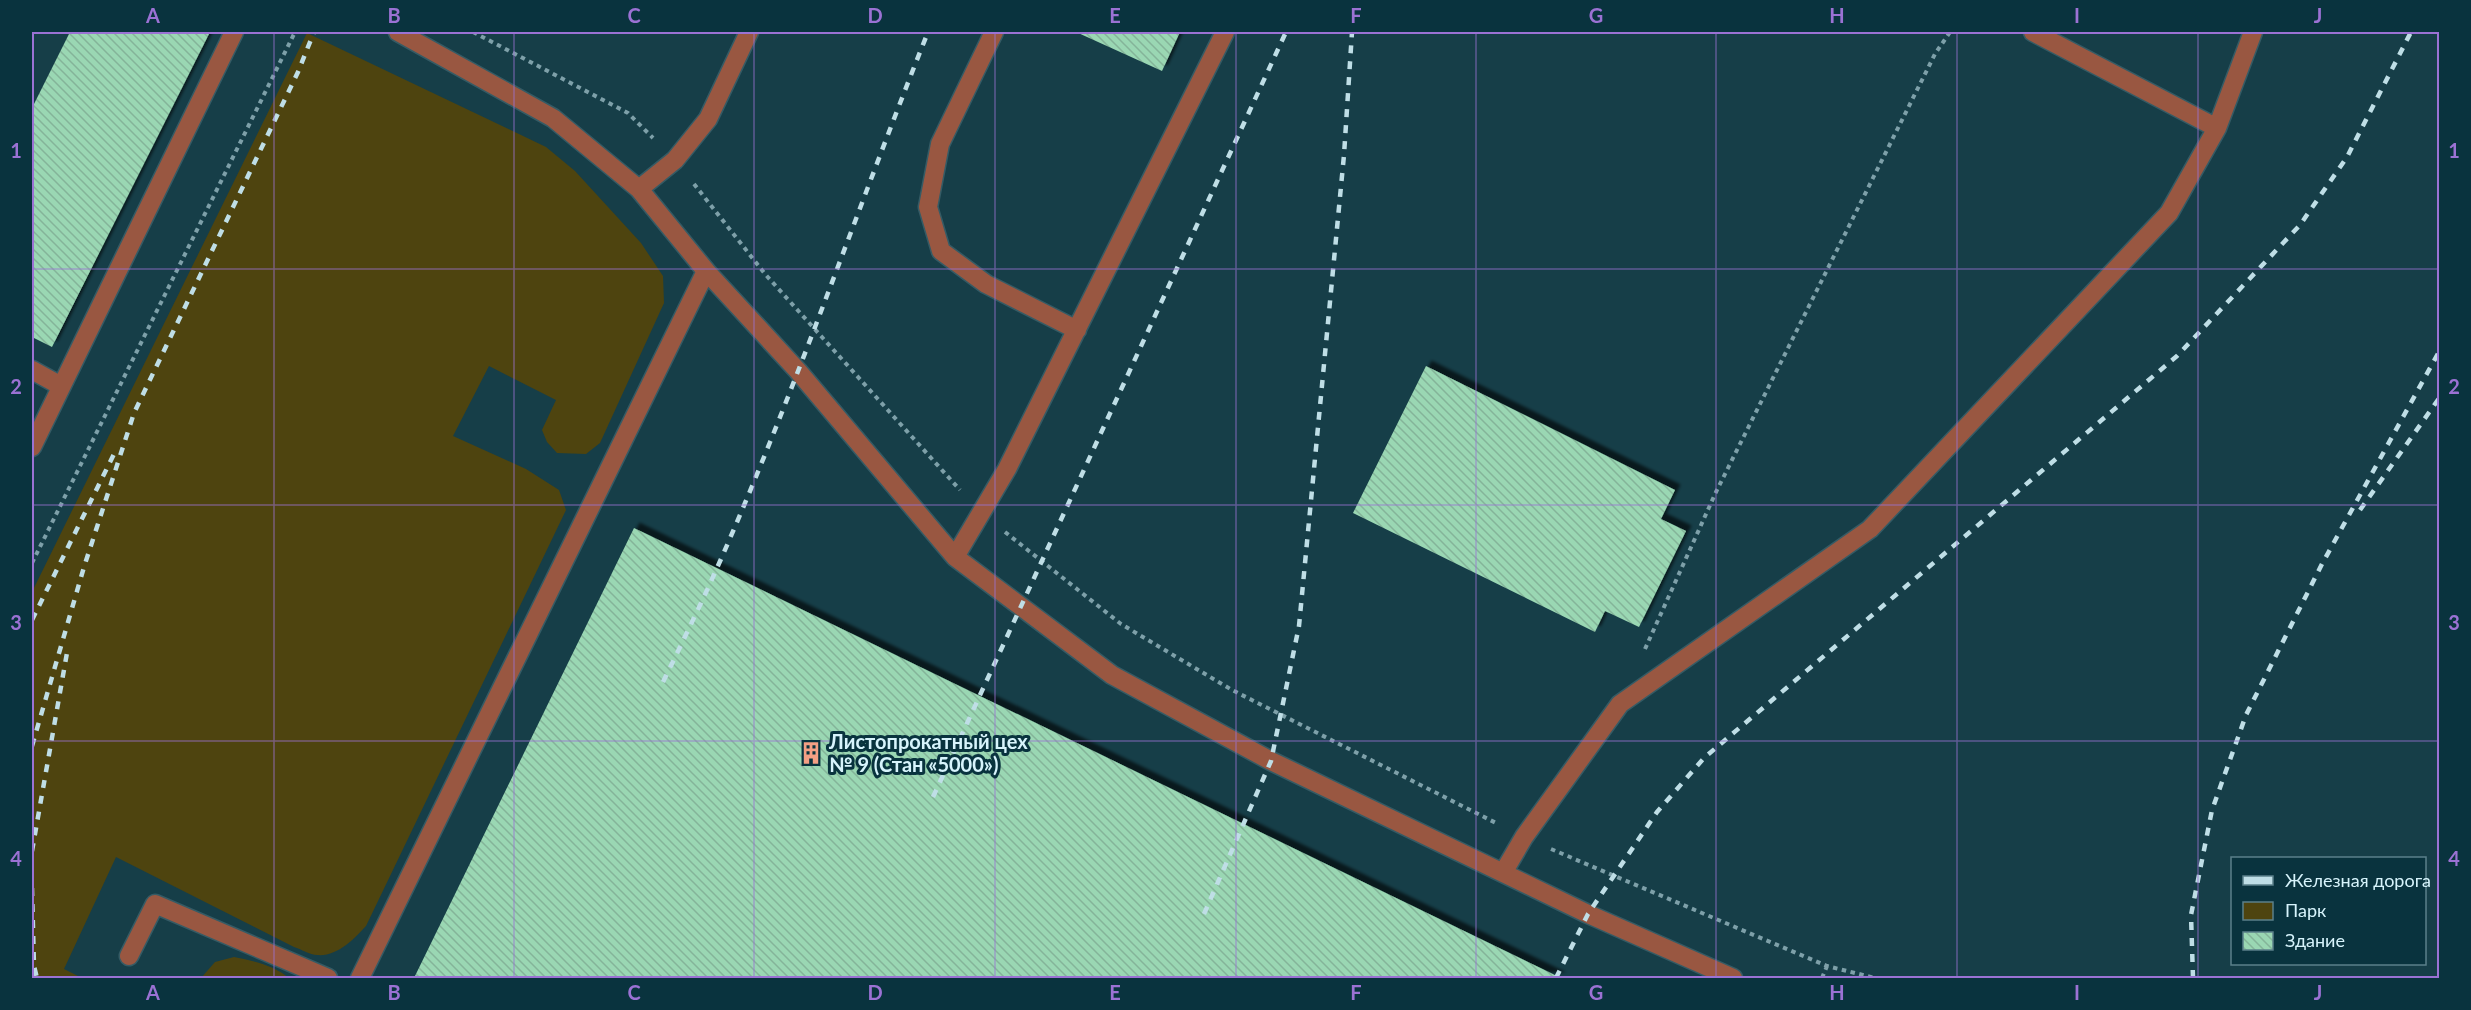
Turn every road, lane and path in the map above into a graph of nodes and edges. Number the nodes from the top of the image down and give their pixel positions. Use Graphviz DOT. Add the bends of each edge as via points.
graph roads {
  1 [pos="234,32"];
  2 [pos="295,32"];
  3 [pos="398,32"];
  4 [pos="473,32"];
  5 [pos="749,32"];
  6 [pos="994,32"];
  7 [pos="1225,32"];
  8 [pos="1950,32"];
  9 [pos="2033,32"];
  10 [pos="2253,32"];
  11 [pos="2217,128"];
  12 [pos="675,160"];
  13 [pos="639,189"];
  14 [pos="706,271"];
  15 [pos="1077,330"];
  16 [pos="32,370"];
  17 [pos="61,386"];
  18 [pos="32,447"];
  19 [pos="981,513"];
  20 [pos="955,557"];
  21 [pos="32,563"];
  22 [pos="1644,651"];
  23 [pos="1524,837"];
  24 [pos="1503,873"];
  25 [pos="129,956"];
  26 [pos="1827,966"];
  27 [pos="328,978"];
  28 [pos="360,978"];
  29 [pos="1733,978"];
  30 [pos="1822,978"];
  31 [pos="1875,978"];
  32 [pos="2425,978"];
  33 [pos="2439,978"];
  1 -- 17 [label="lane"];
  2 -- 21 [label="path"];
  3 -- 13 [label="lane" via="553,118"];
  4 -- 12 [label="path" via="628,112"];
  5 -- 12 [label="lane" via="708,119"];
  6 -- 15 [label="lane" via="940,144 928,207 940,251 986,284"];
  7 -- 15 [label="lane"];
  8 -- 22 [label="path" via="1935,54 1716,492"];
  9 -- 11 [label="lane"];
  10 -- 11 [label="lane"];
  11 -- 23 [label="lane" via="2169,213 1870,529 1620,704"];
  12 -- 13 [label="lane"];
  12 -- 19 [label="path" via="765,274"];
  13 -- 14 [label="lane"];
  14 -- 20 [label="lane" via="798,371"];
  14 -- 28 [label="lane"];
  15 -- 19 [label="lane"];
  16 -- 17 [label="lane"];
  17 -- 18 [label="lane"];
  19 -- 20 [label="lane"];
  19 -- 23 [label="path" via="1121,624 1232,690"];
  20 -- 24 [label="lane" via="1112,675 1271,761"];
  23 -- 24 [label="lane"];
  23 -- 26 [label="path"];
  24 -- 29 [label="lane"];
  25 -- 27 [label="lane" via="155,904"];
  26 -- 30 [label="path"];
  26 -- 31 [label="path"];
  32 -- 33 [label="path"];
}
